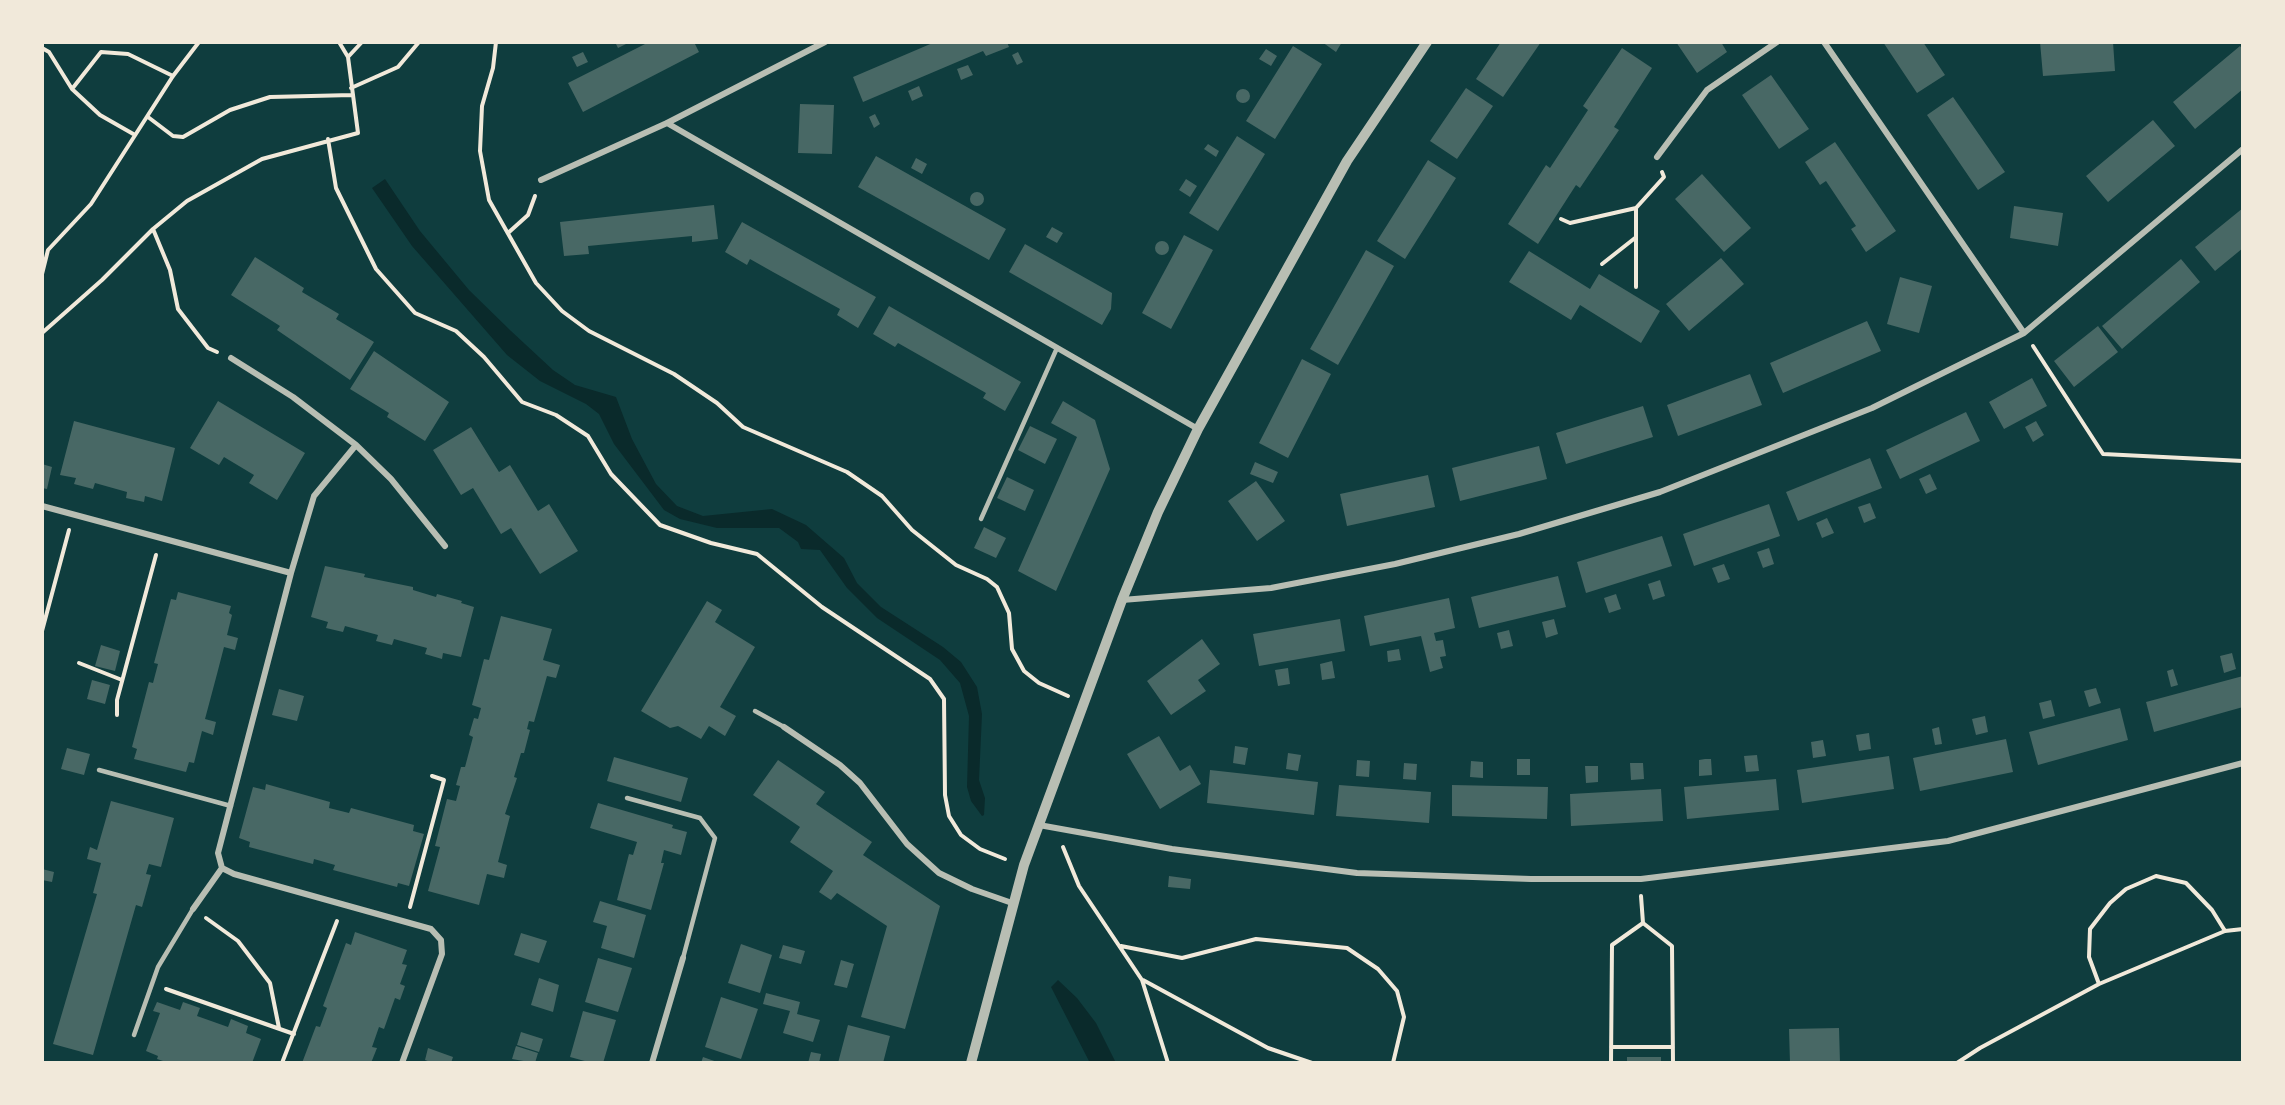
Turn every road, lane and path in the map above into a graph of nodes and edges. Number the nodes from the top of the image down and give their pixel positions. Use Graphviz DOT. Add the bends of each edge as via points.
graph roads {
  1 [pos="199,42"];
  2 [pos="339,42"];
  3 [pos="362,42"];
  4 [pos="419,42"];
  5 [pos="496,42"];
  6 [pos="825,42"];
  7 [pos="1427,42"];
  8 [pos="1777,42"];
  9 [pos="1824,42"];
  10 [pos="42,48"];
  11 [pos="348,57"];
  12 [pos="173,76"];
  13 [pos="351,88"];
  14 [pos="72,89"];
  15 [pos="352,96"];
  16 [pos="148,117"];
  17 [pos="667,123"];
  18 [pos="135,135"];
  19 [pos="328,139"];
  20 [pos="2243,149"];
  21 [pos="1657,156"];
  22 [pos="541,180"];
  23 [pos="1636,208"];
  24 [pos="1561,219"];
  25 [pos="153,229"];
  26 [pos="508,233"];
  27 [pos="1636,238"];
  28 [pos="1602,264"];
  29 [pos="42,274"];
  30 [pos="1636,287"];
  31 [pos="42,333"];
  32 [pos="2024,333"];
  33 [pos="1057,348"];
  34 [pos="231,358"];
  35 [pos="1198,429"];
  36 [pos="356,446"];
  37 [pos="2243,461"];
  38 [pos="42,506"];
  39 [pos="73,515"];
  40 [pos="981,519"];
  41 [pos="160,540"];
  42 [pos="445,546"];
  43 [pos="291,573"];
  44 [pos="1122,600"];
  45 [pos="42,631"];
  46 [pos="79,663"];
  47 [pos="122,680"];
  48 [pos="1083,702"];
  49 [pos="755,711"];
  50 [pos="117,715"];
  51 [pos="784,727"];
  52 [pos="2243,763"];
  53 [pos="99,770"];
  54 [pos="432,776"];
  55 [pos="627,798"];
  56 [pos="231,806"];
  57 [pos="1038,825"];
  58 [pos="1060,829"];
  59 [pos="1024,865"];
  60 [pos="222,868"];
  61 [pos="1641,879"];
  62 [pos="328,900"];
  63 [pos="1012,903"];
  64 [pos="193,909"];
  65 [pos="405,922"];
  66 [pos="1643,923"];
  67 [pos="2243,929"];
  68 [pos="2225,931"];
  69 [pos="1121,946"];
  70 [pos="683,958"];
  71 [pos="1142,980"];
  72 [pos="152,983"];
  73 [pos="2099,984"];
  74 [pos="279,1028"];
  75 [pos="294,1034"];
  76 [pos="134,1035"];
  77 [pos="1611,1047"];
  78 [pos="1673,1047"];
  79 [pos="282,1063"];
  80 [pos="402,1063"];
  81 [pos="652,1063"];
  82 [pos="971,1063"];
  83 [pos="1168,1063"];
  84 [pos="1312,1063"];
  85 [pos="1393,1063"];
  86 [pos="1611,1063"];
  87 [pos="1673,1063"];
  88 [pos="1957,1063"];
  1 -- 12 [label="path"];
  2 -- 11 [label="path"];
  3 -- 11 [label="path"];
  4 -- 13 [label="path" via="398,68"];
  5 -- 26 [label="path" via="494,68 482,106 480,151 489,200"];
  6 -- 17 [label="street"];
  7 -- 35 [label="street" via="1347,161"];
  8 -- 21 [label="street" via="1707,90"];
  9 -- 32 [label="street"];
  10 -- 14 [label="path" via="49,52"];
  11 -- 13 [label="path"];
  12 -- 14 [label="path" via="128,54 101,52"];
  12 -- 16 [label="path"];
  13 -- 15 [label="path"];
  14 -- 18 [label="path" via="100,115"];
  15 -- 16 [label="path" via="270,97 230,110 183,137 173,136"];
  15 -- 19 [label="path" via="358,133"];
  16 -- 18 [label="path"];
  17 -- 22 [label="street"];
  17 -- 33 [label="street"];
  18 -- 29 [label="path" via="91,204 48,250"];
  19 -- 25 [label="path" via="262,159 187,201"];
  19 -- 59 [label="path" via="336,188 376,269 415,313 456,331 522,402 556,416 588,436 611,474 660,525 758,554 822,607 930,679 944,699 945,795 950,816 961,835 980,849"];
  20 -- 32 [label="street"];
  21 -- 23 [label="path" via="1664,177"];
  22 -- 26 [label="path" via="528,215"];
  23 -- 24 [label="path" via="1570,223"];
  23 -- 27 [label="path"];
  25 -- 31 [label="path"];
  25 -- 34 [label="path" via="170,270 178,309 208,348"];
  26 -- 48 [label="path" via="536,283 562,311 589,331 674,374 717,403 743,427 847,472 882,496 912,530 948,558 997,586 1009,613 1012,650 1024,671 1039,683"];
  27 -- 28 [label="path"];
  27 -- 30 [label="path"];
  32 -- 37 [label="path" via="2103,454"];
  32 -- 44 [label="street" via="1850,417 1660,492 1520,534 1271,588"];
  33 -- 35 [label="street"];
  33 -- 40 [label="lane"];
  34 -- 36 [label="street" via="293,397"];
  35 -- 44 [label="street"];
  36 -- 42 [label="street" via="391,479"];
  36 -- 43 [label="street" via="314,496"];
  38 -- 39 [label="street"];
  39 -- 41 [label="street"];
  39 -- 45 [label="path"];
  41 -- 43 [label="street"];
  41 -- 47 [label="path"];
  43 -- 56 [label="street"];
  44 -- 48 [label="street"];
  46 -- 47 [label="path"];
  47 -- 50 [label="path"];
  48 -- 57 [label="street"];
  49 -- 51 [label="lane"];
  51 -- 63 [label="street" via="860,783 907,844 939,873 972,890"];
  52 -- 61 [label="street" via="1948,841"];
  53 -- 56 [label="lane"];
  54 -- 65 [label="path" via="444,780"];
  55 -- 70 [label="lane" via="699,818 715,838"];
  56 -- 60 [label="street" via="218,853"];
  57 -- 58 [label="street"];
  57 -- 59 [label="street"];
  58 -- 61 [label="street" via="1172,849 1357,873"];
  58 -- 69 [label="path" via="1079,886"];
  59 -- 63 [label="street"];
  60 -- 62 [label="street"];
  60 -- 64 [label="street"];
  61 -- 66 [label="path"];
  62 -- 65 [label="street"];
  62 -- 75 [label="path" via="324,913 339,918"];
  63 -- 82 [label="street"];
  64 -- 72 [label="lane"];
  64 -- 74 [label="path" via="238,941 270,982"];
  65 -- 80 [label="street" via="430,929 441,940 442,954"];
  66 -- 77 [label="path" via="1612,945"];
  66 -- 78 [label="path" via="1672,946"];
  67 -- 68 [label="path"];
  68 -- 73 [label="path"];
  68 -- 73 [label="path" via="2212,910 2186,884 2156,876 2126,889 2090,929 2089,957"];
  69 -- 71 [label="path"];
  69 -- 85 [label="path" via="1182,958 1256,939 1347,948 1378,969 1397,992 1404,1017"];
  70 -- 81 [label="street"];
  71 -- 83 [label="path"];
  71 -- 84 [label="path" via="1268,1048"];
  72 -- 74 [label="path"];
  72 -- 76 [label="lane"];
  73 -- 88 [label="path"];
  74 -- 75 [label="path"];
  75 -- 79 [label="path"];
  77 -- 78 [label="path"];
  77 -- 86 [label="path"];
  78 -- 87 [label="path"];
}
